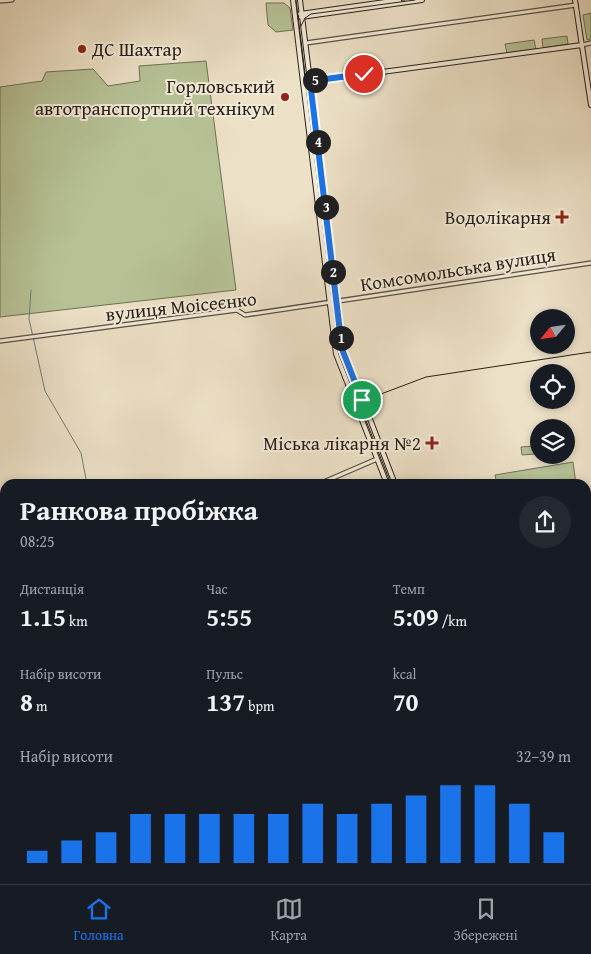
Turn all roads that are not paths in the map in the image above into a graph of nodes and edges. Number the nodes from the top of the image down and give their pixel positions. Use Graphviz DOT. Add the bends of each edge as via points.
graph roads {
  1 [pos="12,0"];
  2 [pos="292,0"];
  3 [pos="300,0"];
  4 [pos="399,0"];
  5 [pos="422,0"];
  6 [pos="0,1"];
  7 [pos="576,2"];
  8 [pos="302,15"];
  9 [pos="296,16"];
  10 [pos="306,43"];
  11 [pos="591,43"];
  12 [pos="582,45"];
  13 [pos="310,81"];
  14 [pos="304,83"];
  15 [pos="591,105"];
  16 [pos="591,263"];
  17 [pos="337,302"];
  18 [pos="330,303"];
  19 [pos="0,341"];
  20 [pos="377,459"];
  21 [pos="331,479"];
  22 [pos="385,479"];
  23 [pos="393,479"];
  1 -- 6 [label="street"];
  2 -- 9 [label="main road"];
  3 -- 8 [label="main road"];
  4 -- 8 [label="main road"];
  5 -- 8 [label="main road"];
  7 -- 10 [label="street"];
  7 -- 12 [label="main road"];
  8 -- 9 [label="main road"];
  8 -- 10 [label="main road"];
  9 -- 14 [label="main road"];
  10 -- 13 [label="main road"];
  11 -- 12 [label="street"];
  12 -- 13 [label="main road"];
  12 -- 15 [label="main road"];
  13 -- 14 [label="main road"];
  13 -- 17 [label="main road"];
  14 -- 18 [label="main road"];
  16 -- 17 [label="street, Комсомольська вулиця"];
  17 -- 18 [label="street, Комсомольська вулиця"];
  17 -- 23 [label="main road" via="346,359"];
  18 -- 19 [label="street, вулиця Моісеєнко" via="245,315 236,310"];
  18 -- 20 [label="main road" via="337,358"];
  20 -- 21 [label="street"];
  20 -- 22 [label="main road"];
}
